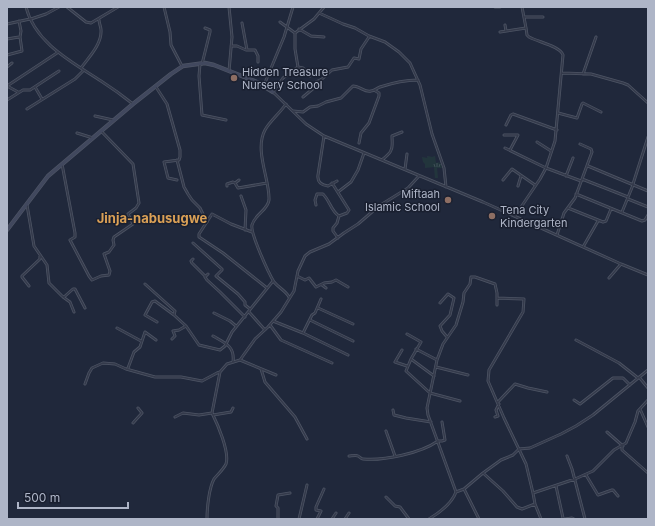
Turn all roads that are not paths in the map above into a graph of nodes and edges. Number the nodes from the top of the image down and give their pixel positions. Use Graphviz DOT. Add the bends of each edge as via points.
graph roads {
  1 [pos="26,7"];
  2 [pos="59,7"];
  3 [pos="67,7"];
  4 [pos="118,7"];
  5 [pos="164,7"];
  6 [pos="230,7"];
  7 [pos="293,7"];
  8 [pos="324,7"];
  9 [pos="495,7"];
  10 [pos="500,7"];
  11 [pos="522,7"];
  12 [pos="319,13"];
  13 [pos="524,17"];
  14 [pos="543,17"];
  15 [pos="30,19"];
  16 [pos="99,20"];
  17 [pos="19,21"];
  18 [pos="280,22"];
  19 [pos="242,23"];
  20 [pos="7,24"];
  21 [pos="505,25"];
  22 [pos="287,27"];
  23 [pos="204,28"];
  24 [pos="526,28"];
  25 [pos="299,29"];
  26 [pos="506,31"];
  27 [pos="500,32"];
  28 [pos="296,33"];
  29 [pos="369,36"];
  30 [pos="20,37"];
  31 [pos="324,37"];
  32 [pos="596,38"];
  33 [pos="7,39"];
  34 [pos="231,46"];
  35 [pos="247,50"];
  36 [pos="57,52"];
  37 [pos="7,55"];
  38 [pos="258,62"];
  39 [pos="12,64"];
  40 [pos="201,64"];
  41 [pos="183,66"];
  42 [pos="7,67"];
  43 [pos="298,67"];
  44 [pos="82,69"];
  45 [pos="59,71"];
  46 [pos="230,71"];
  47 [pos="562,73"];
  48 [pos="583,74"];
  49 [pos="310,76"];
  50 [pos="313,80"];
  51 [pos="419,80"];
  52 [pos="316,82"];
  53 [pos="264,85"];
  54 [pos="7,86"];
  55 [pos="156,86"];
  56 [pos="35,87"];
  57 [pos="374,90"];
  58 [pos="19,92"];
  59 [pos="273,92"];
  60 [pos="303,97"];
  61 [pos="42,99"];
  62 [pos="7,100"];
  63 [pos="648,103"];
  64 [pos="134,104"];
  65 [pos="286,104"];
  66 [pos="27,109"];
  67 [pos="293,111"];
  68 [pos="602,112"];
  69 [pos="558,113"];
  70 [pos="95,116"];
  71 [pos="115,120"];
  72 [pos="226,120"];
  73 [pos="506,125"];
  74 [pos="557,130"];
  75 [pos="101,131"];
  76 [pos="402,132"];
  77 [pos="77,133"];
  78 [pos="504,135"];
  79 [pos="324,136"];
  80 [pos="648,137"];
  81 [pos="93,138"];
  82 [pos="536,142"];
  83 [pos="359,143"];
  84 [pos="580,144"];
  85 [pos="505,148"];
  86 [pos="510,150"];
  87 [pos="552,151"];
  88 [pos="364,153"];
  89 [pos="407,154"];
  90 [pos="573,158"];
  91 [pos="177,160"];
  92 [pos="382,160"];
  93 [pos="62,164"];
  94 [pos="587,165"];
  95 [pos="546,168"];
  96 [pos="405,170"];
  97 [pos="420,176"];
  98 [pos="521,176"];
  99 [pos="566,176"];
  100 [pos="177,180"];
  101 [pos="239,180"];
  102 [pos="503,180"];
  103 [pos="581,180"];
  104 [pos="337,181"];
  105 [pos="235,183"];
  106 [pos="266,183"];
  107 [pos="332,184"];
  108 [pos="633,184"];
  109 [pos="535,185"];
  110 [pos="227,186"];
  111 [pos="518,186"];
  112 [pos="446,187"];
  113 [pos="648,191"];
  114 [pos="338,192"];
  115 [pos="576,194"];
  116 [pos="241,196"];
  117 [pos="628,198"];
  118 [pos="27,204"];
  119 [pos="316,205"];
  120 [pos="648,207"];
  121 [pos="568,208"];
  122 [pos="611,208"];
  123 [pos="622,212"];
  124 [pos="648,215"];
  125 [pos="339,216"];
  126 [pos="515,216"];
  127 [pos="598,221"];
  128 [pos="207,222"];
  129 [pos="7,230"];
  130 [pos="245,230"];
  131 [pos="252,232"];
  132 [pos="557,235"];
  133 [pos="338,238"];
  134 [pos="193,243"];
  135 [pos="583,247"];
  136 [pos="40,256"];
  137 [pos="193,258"];
  138 [pos="621,264"];
  139 [pos="208,274"];
  140 [pos="648,275"];
  141 [pos="205,276"];
  142 [pos="297,276"];
  143 [pos="610,278"];
  144 [pos="274,281"];
  145 [pos="145,284"];
  146 [pos="322,284"];
  147 [pos="29,286"];
  148 [pos="267,288"];
  149 [pos="326,288"];
  150 [pos="348,288"];
  151 [pos="63,296"];
  152 [pos="289,297"];
  153 [pos="497,298"];
  154 [pos="320,299"];
  155 [pos="440,303"];
  156 [pos="497,305"];
  157 [pos="85,308"];
  158 [pos="318,308"];
  159 [pos="250,309"];
  160 [pos="74,312"];
  161 [pos="249,312"];
  162 [pos="214,313"];
  163 [pos="174,315"];
  164 [pos="245,317"];
  165 [pos="310,320"];
  166 [pos="273,321"];
  167 [pos="157,322"];
  168 [pos="353,324"];
  169 [pos="270,325"];
  170 [pos="186,326"];
  171 [pos="236,326"];
  172 [pos="117,328"];
  173 [pos="265,330"];
  174 [pos="304,333"];
  175 [pos="407,334"];
  176 [pos="213,336"];
  177 [pos="447,337"];
  178 [pos="172,339"];
  179 [pos="156,340"];
  180 [pos="576,340"];
  181 [pos="141,341"];
  182 [pos="353,341"];
  183 [pos="226,344"];
  184 [pos="416,349"];
  185 [pos="402,350"];
  186 [pos="348,355"];
  187 [pos="240,360"];
  188 [pos="411,360"];
  189 [pos="437,360"];
  190 [pos="233,362"];
  191 [pos="332,363"];
  192 [pos="407,366"];
  193 [pos="436,367"];
  194 [pos="128,368"];
  195 [pos="261,369"];
  196 [pos="648,370"];
  197 [pos="220,372"];
  198 [pos="276,375"];
  199 [pos="468,375"];
  200 [pos="434,376"];
  201 [pos="639,378"];
  202 [pos="85,384"];
  203 [pos="630,385"];
  204 [pos="648,388"];
  205 [pos="547,392"];
  206 [pos="430,393"];
  207 [pos="574,400"];
  208 [pos="648,400"];
  209 [pos="460,401"];
  210 [pos="498,403"];
  211 [pos="138,408"];
  212 [pos="233,408"];
  213 [pos="640,409"];
  214 [pos="393,410"];
  215 [pos="212,414"];
  216 [pos="175,417"];
  217 [pos="495,417"];
  218 [pos="133,422"];
  219 [pos="431,422"];
  220 [pos="442,422"];
  221 [pos="648,427"];
  222 [pos="386,431"];
  223 [pos="607,432"];
  224 [pos="308,439"];
  225 [pos="438,441"];
  226 [pos="622,446"];
  227 [pos="519,449"];
  228 [pos="348,456"];
  229 [pos="395,456"];
  230 [pos="567,456"];
  231 [pos="483,473"];
  232 [pos="648,473"];
  233 [pos="586,475"];
  234 [pos="575,479"];
  235 [pos="307,484"];
  236 [pos="556,486"];
  237 [pos="324,489"];
  238 [pos="464,489"];
  239 [pos="456,492"];
  240 [pos="533,493"];
  241 [pos="290,494"];
  242 [pos="618,496"];
  243 [pos="386,497"];
  244 [pos="535,504"];
  245 [pos="336,513"];
  246 [pos="349,513"];
  247 [pos="207,519"];
  248 [pos="278,519"];
  249 [pos="300,519"];
  250 [pos="317,519"];
  251 [pos="332,519"];
  252 [pos="345,519"];
  253 [pos="409,519"];
  254 [pos="428,519"];
  255 [pos="479,519"];
  256 [pos="541,519"];
  257 [pos="574,519"];
  258 [pos="585,519"];
  1 -- 15 [label="street"];
  2 -- 15 [label="street"];
  3 -- 16 [label="street" via="88,23"];
  4 -- 16 [label="street"];
  5 -- 41 [label="street" via="171,45"];
  6 -- 34 [label="street"];
  7 -- 22 [label="street"];
  8 -- 12 [label="street"];
  9 -- 10 [label="street"];
  11 -- 13 [label="street"];
  12 -- 25 [label="street" via="310,23"];
  12 -- 29 [label="street"];
  13 -- 14 [label="street"];
  13 -- 24 [label="street"];
  15 -- 17 [label="street"];
  15 -- 36 [label="street" via="36,30"];
  16 -- 44 [label="street" via="99,40"];
  17 -- 20 [label="street"];
  17 -- 30 [label="street"];
  18 -- 22 [label="street"];
  19 -- 35 [label="street"];
  21 -- 26 [label="street"];
  22 -- 28 [label="street"];
  22 -- 53 [label="street"];
  23 -- 40 [label="street" via="210,32"];
  24 -- 26 [label="street"];
  24 -- 47 [label="street" via="529,37 562,52"];
  25 -- 28 [label="street"];
  25 -- 31 [label="street" via="311,36"];
  26 -- 27 [label="street"];
  28 -- 43 [label="street"];
  29 -- 51 [label="street" via="382,40 399,52 410,63"];
  29 -- 52 [label="street" via="359,59 354,58 348,67 332,70"];
  30 -- 33 [label="street"];
  30 -- 37 [label="street" via="22,51"];
  32 -- 48 [label="street"];
  34 -- 35 [label="street"];
  34 -- 46 [label="street"];
  35 -- 38 [label="street" via="256,51"];
  36 -- 44 [label="street"];
  36 -- 54 [label="street"];
  39 -- 42 [label="street"];
  40 -- 41 [label="street"];
  40 -- 46 [label="street" via="214,65"];
  40 -- 72 [label="street" via="199,76 202,115"];
  41 -- 55 [label="street"];
  43 -- 49 [label="street" via="303,68"];
  43 -- 59 [label="street" via="283,78"];
  44 -- 61 [label="street" via="75,79"];
  44 -- 64 [label="street"];
  45 -- 56 [label="street"];
  46 -- 53 [label="street"];
  47 -- 48 [label="street"];
  47 -- 69 [label="street"];
  48 -- 63 [label="street" via="596,75 628,85"];
  50 -- 52 [label="street"];
  51 -- 57 [label="street" via="394,83"];
  51 -- 112 [label="street" via="432,134 444,168"];
  52 -- 60 [label="street" via="316,87"];
  53 -- 59 [label="street"];
  54 -- 58 [label="street"];
  55 -- 64 [label="street"];
  55 -- 91 [label="street" via="169,110 180,150 180,157"];
  56 -- 58 [label="street"];
  56 -- 61 [label="street"];
  57 -- 67 [label="street" via="367,91 353,86 341,98 310,107 303,112"];
  57 -- 83 [label="street" via="379,96"];
  58 -- 62 [label="street"];
  59 -- 65 [label="street"];
  61 -- 66 [label="street"];
  64 -- 71 [label="street"];
  65 -- 67 [label="street"];
  65 -- 106 [label="street" via="263,135 262,165"];
  67 -- 79 [label="street"];
  68 -- 69 [label="street" via="583,103 577,118"];
  69 -- 74 [label="street"];
  70 -- 71 [label="street"];
  71 -- 75 [label="street"];
  73 -- 74 [label="street" via="513,114"];
  74 -- 87 [label="street"];
  75 -- 81 [label="street"];
  75 -- 93 [label="street" via="132,164 139,203 128,214 133,224 114,237 114,245 104,254 110,273 94,280 89,276 70,240 75,237 75,229"];
  76 -- 92 [label="street" via="392,136 392,150"];
  77 -- 81 [label="street"];
  78 -- 86 [label="street" via="518,135"];
  79 -- 88 [label="street"];
  79 -- 107 [label="street" via="318,178 319,182 326,186"];
  80 -- 108 [label="street"];
  81 -- 93 [label="street"];
  82 -- 87 [label="street"];
  84 -- 94 [label="street" via="592,151"];
  85 -- 86 [label="street"];
  86 -- 95 [label="street"];
  87 -- 95 [label="street"];
  88 -- 92 [label="street"];
  88 -- 114 [label="street" via="351,182"];
  89 -- 96 [label="street"];
  90 -- 99 [label="street"];
  91 -- 100 [label="street" via="164,162 168,178"];
  91 -- 128 [label="street" via="186,190"];
  92 -- 96 [label="street"];
  93 -- 118 [label="street" via="42,182"];
  94 -- 103 [label="street"];
  94 -- 108 [label="street"];
  95 -- 99 [label="street"];
  95 -- 109 [label="street"];
  96 -- 97 [label="street"];
  97 -- 112 [label="street"];
  97 -- 133 [label="street" via="408,188 383,203"];
  98 -- 102 [label="street" via="510,169"];
  98 -- 109 [label="street"];
  98 -- 111 [label="street"];
  99 -- 103 [label="street"];
  101 -- 105 [label="street"];
  103 -- 115 [label="street"];
  103 -- 117 [label="street"];
  104 -- 107 [label="street"];
  105 -- 106 [label="street" via="238,188"];
  105 -- 110 [label="street" via="229,183"];
  106 -- 131 [label="street" via="269,202 255,218"];
  107 -- 114 [label="street"];
  108 -- 113 [label="street"];
  108 -- 117 [label="street"];
  109 -- 126 [label="street"];
  112 -- 126 [label="street"];
  114 -- 125 [label="street" via="349,210"];
  115 -- 121 [label="street"];
  115 -- 122 [label="street"];
  116 -- 130 [label="street" via="246,210"];
  117 -- 120 [label="street"];
  117 -- 123 [label="street"];
  118 -- 129 [label="street"];
  118 -- 136 [label="street" via="34,246"];
  119 -- 125 [label="street" via="317,194 323,194 334,214"];
  121 -- 127 [label="street"];
  121 -- 132 [label="street"];
  122 -- 123 [label="street"];
  122 -- 127 [label="street" via="605,222"];
  123 -- 124 [label="street" via="642,221 646,220"];
  125 -- 133 [label="street" via="333,228"];
  126 -- 132 [label="street"];
  127 -- 135 [label="street"];
  128 -- 130 [label="street" via="214,214"];
  128 -- 148 [label="street" via="199,237"];
  130 -- 131 [label="street"];
  131 -- 144 [label="street"];
  132 -- 135 [label="street"];
  133 -- 142 [label="street" via="305,256"];
  134 -- 159 [label="street" via="222,269 216,276 238,294"];
  135 -- 138 [label="street"];
  136 -- 147 [label="street" via="40,259 22,276"];
  136 -- 151 [label="street" via="47,266 49,283"];
  137 -- 141 [label="street" via="192,263"];
  138 -- 140 [label="street"];
  138 -- 143 [label="street"];
  139 -- 141 [label="street"];
  141 -- 164 [label="street"];
  142 -- 146 [label="street" via="305,280 309,278 316,287"];
  142 -- 152 [label="street" via="294,291"];
  144 -- 148 [label="street"];
  144 -- 152 [label="street"];
  145 -- 163 [label="street" via="175,311"];
  146 -- 149 [label="street"];
  146 -- 150 [label="street" via="336,280"];
  148 -- 159 [label="street"];
  151 -- 157 [label="street" via="75,289"];
  151 -- 160 [label="street" via="70,302"];
  152 -- 166 [label="street"];
  153 -- 156 [label="street"];
  153 -- 177 [label="street" via="495,284 471,277 456,325"];
  153 -- 210 [label="street" via="524,300 523,312 489,372 488,380"];
  154 -- 158 [label="street"];
  155 -- 177 [label="street" via="448,294 454,298 452,312 440,326"];
  158 -- 165 [label="street"];
  158 -- 168 [label="street"];
  159 -- 161 [label="street"];
  161 -- 164 [label="street"];
  161 -- 173 [label="street"];
  162 -- 171 [label="street"];
  163 -- 167 [label="street" via="155,301 152,302 145,314"];
  163 -- 170 [label="street"];
  164 -- 171 [label="street"];
  165 -- 174 [label="street"];
  165 -- 182 [label="street"];
  166 -- 169 [label="street"];
  166 -- 174 [label="street"];
  169 -- 173 [label="street"];
  169 -- 191 [label="street" via="281,340"];
  170 -- 178 [label="street" via="173,331 175,336"];
  170 -- 183 [label="street" via="199,345 220,350"];
  171 -- 183 [label="street"];
  172 -- 181 [label="street"];
  173 -- 187 [label="street"];
  174 -- 186 [label="street"];
  175 -- 184 [label="street" via="421,341"];
  176 -- 183 [label="street"];
  177 -- 189 [label="street"];
  179 -- 181 [label="street" via="145,332"];
  180 -- 201 [label="street" via="619,363"];
  181 -- 194 [label="street" via="140,347 133,353"];
  183 -- 190 [label="street" via="234,354"];
  184 -- 188 [label="street"];
  184 -- 189 [label="street"];
  185 -- 192 [label="street" via="395,361"];
  187 -- 190 [label="street"];
  187 -- 195 [label="street"];
  188 -- 192 [label="street"];
  188 -- 200 [label="street"];
  189 -- 193 [label="street"];
  190 -- 197 [label="street"];
  192 -- 206 [label="street" via="406,372"];
  193 -- 199 [label="street"];
  193 -- 200 [label="street"];
  194 -- 197 [label="street" via="156,377 181,377 202,381"];
  194 -- 202 [label="street" via="112,363 98,364 90,370"];
  195 -- 198 [label="street"];
  195 -- 224 [label="street" via="265,382 295,417"];
  196 -- 201 [label="street"];
  197 -- 215 [label="street"];
  200 -- 206 [label="street"];
  201 -- 203 [label="street"];
  201 -- 204 [label="street"];
  203 -- 207 [label="street" via="623,378 614,378 580,404"];
  203 -- 227 [label="street" via="593,415 572,428 530,448"];
  205 -- 210 [label="street" via="515,384"];
  206 -- 209 [label="street"];
  206 -- 219 [label="street" via="426,408"];
  208 -- 213 [label="street"];
  210 -- 217 [label="street" via="498,416"];
  210 -- 227 [label="street"];
  211 -- 218 [label="street" via="142,413"];
  212 -- 215 [label="street" via="231,412"];
  213 -- 221 [label="street"];
  213 -- 226 [label="street" via="630,436"];
  214 -- 219 [label="street" via="394,415"];
  215 -- 216 [label="street" via="184,412"];
  215 -- 247 [label="street" via="221,435 226,459 213,483"];
  219 -- 225 [label="street"];
  220 -- 225 [label="street" via="445,440"];
  222 -- 229 [label="street"];
  223 -- 226 [label="street"];
  225 -- 229 [label="street" via="431,446"];
  225 -- 239 [label="street"];
  226 -- 232 [label="street" via="622,450"];
  226 -- 233 [label="street"];
  227 -- 231 [label="street"];
  227 -- 240 [label="street" via="526,464"];
  228 -- 229 [label="street" via="357,456 362,460"];
  230 -- 234 [label="street"];
  231 -- 238 [label="street"];
  231 -- 244 [label="street" via="517,508 522,509"];
  233 -- 234 [label="street"];
  233 -- 242 [label="street" via="598,495 613,490"];
  234 -- 236 [label="street"];
  234 -- 258 [label="street"];
  235 -- 249 [label="street"];
  236 -- 240 [label="street"];
  236 -- 257 [label="street" via="563,518"];
  237 -- 250 [label="street" via="316,507 316,510 321,511"];
  238 -- 239 [label="street"];
  238 -- 255 [label="street"];
  239 -- 254 [label="street" via="454,498"];
  240 -- 244 [label="street"];
  241 -- 248 [label="street" via="278,496"];
  243 -- 253 [label="street" via="395,506 400,507"];
  244 -- 256 [label="street"];
  245 -- 251 [label="street"];
  246 -- 252 [label="street"];
}
